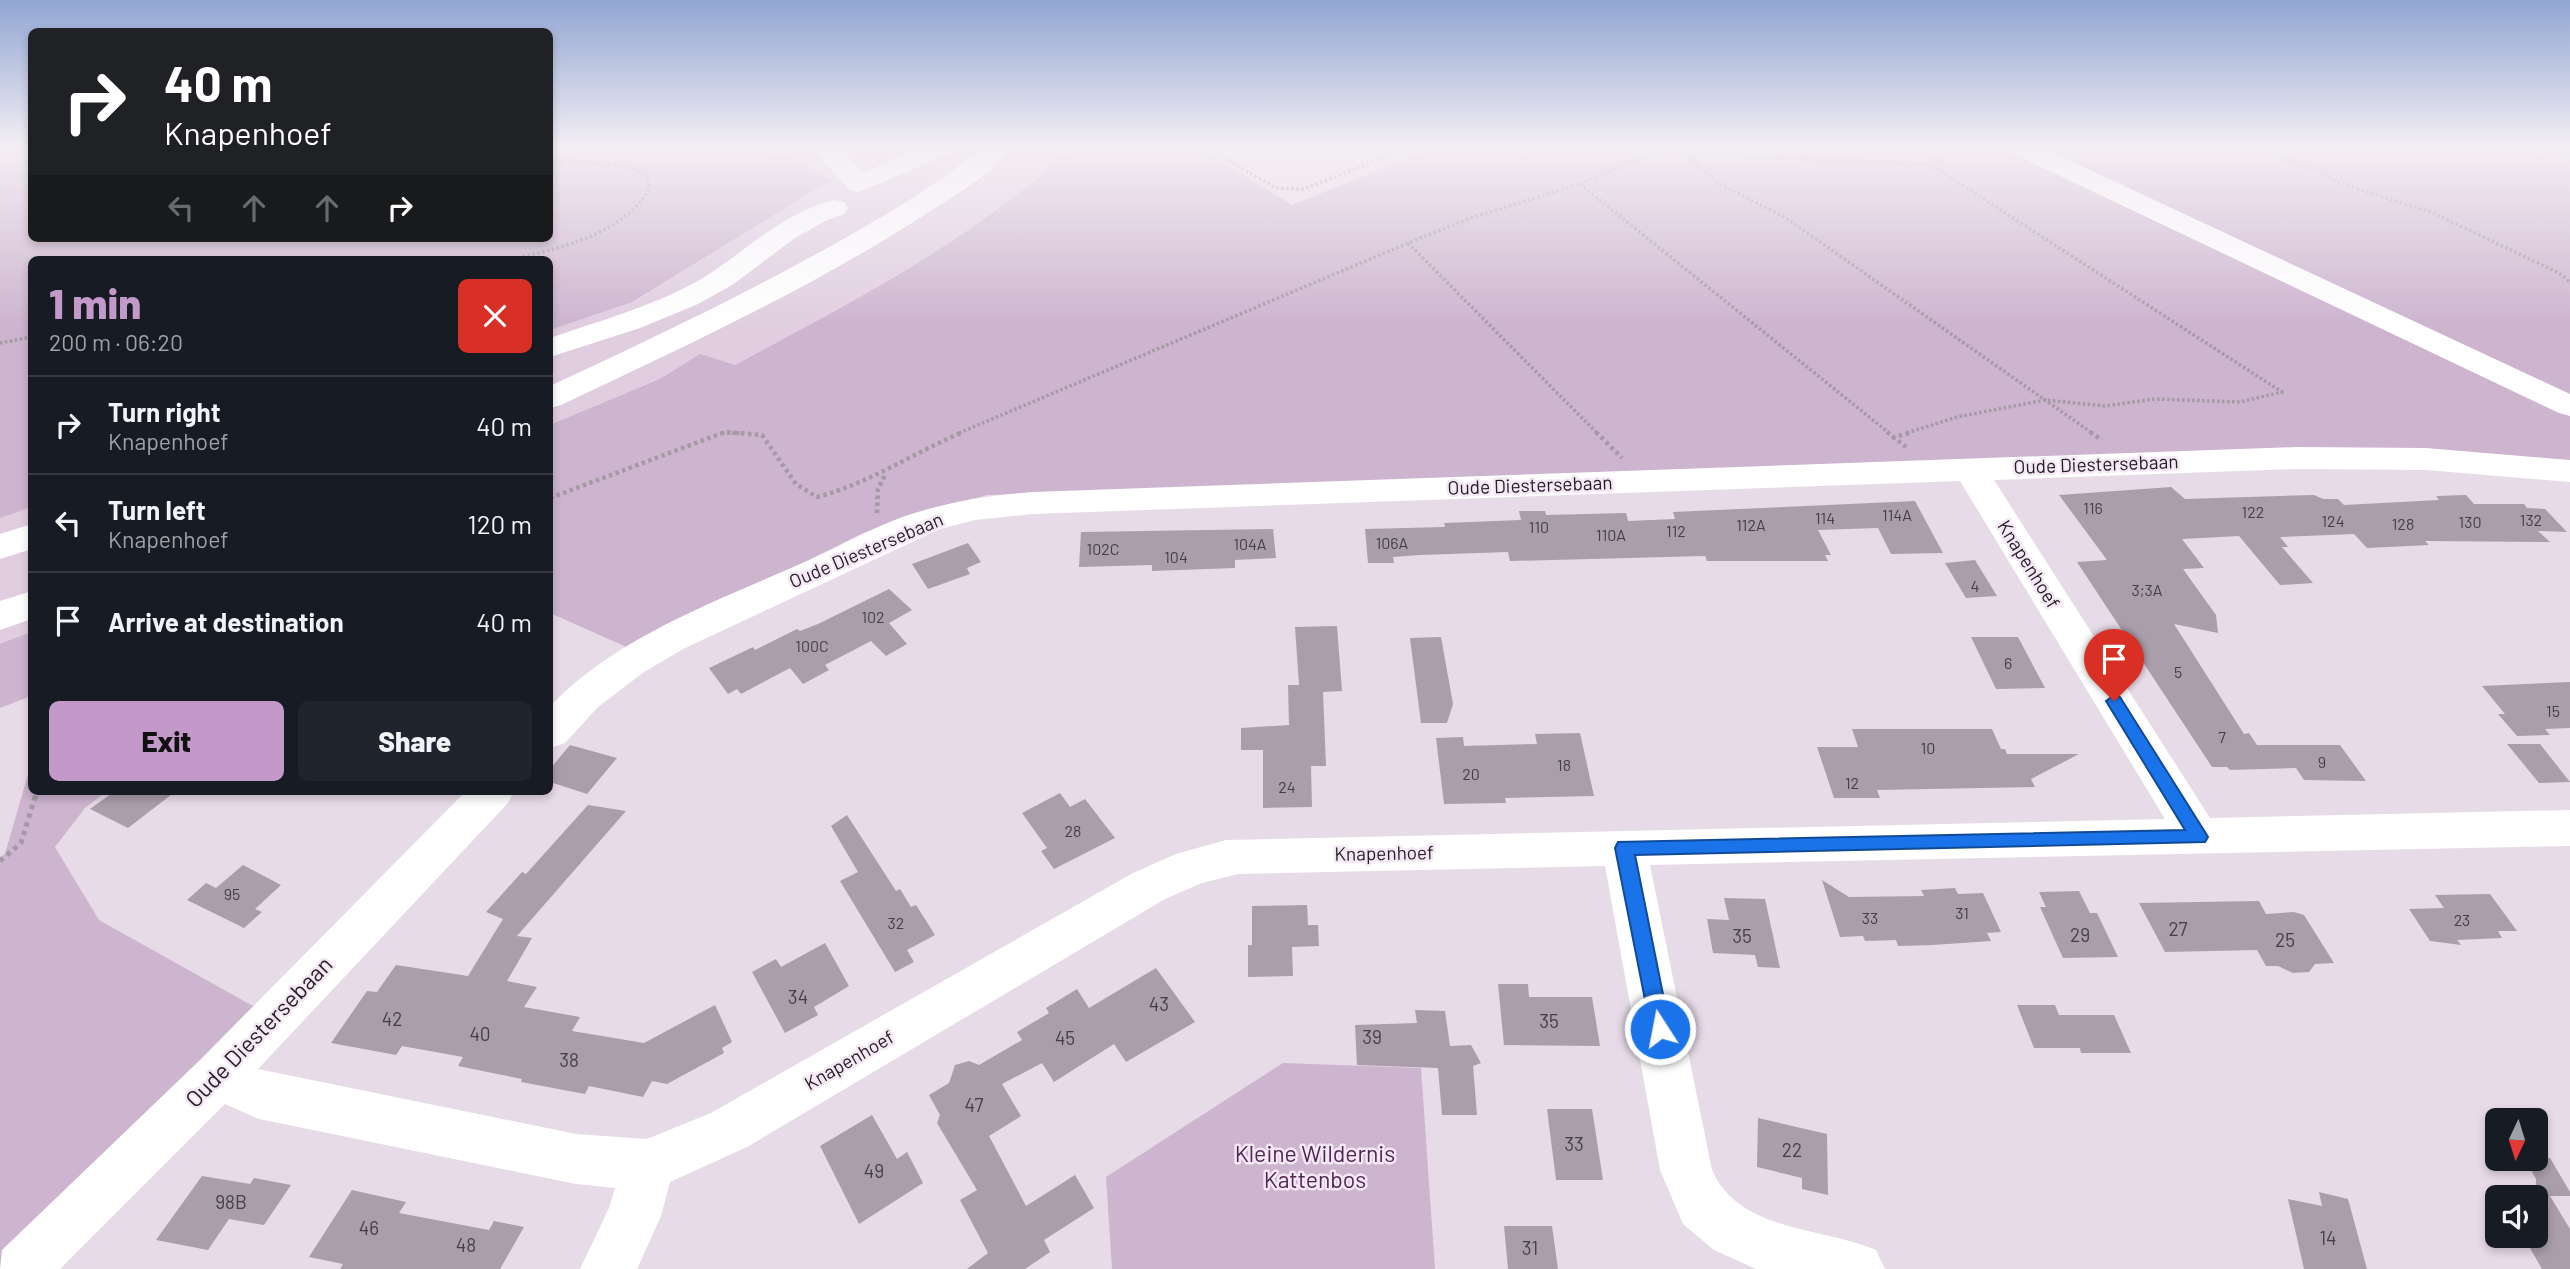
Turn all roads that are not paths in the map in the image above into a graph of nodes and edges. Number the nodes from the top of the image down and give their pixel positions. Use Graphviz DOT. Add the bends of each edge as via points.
graph roads {
  1 [pos="820,207"];
  2 [pos="829,207"];
  3 [pos="844,207"];
  4 [pos="919,207"];
  5 [pos="2147,207"];
  6 [pos="553,333"];
  7 [pos="553,347"];
  8 [pos="553,377"];
  9 [pos="553,397"];
  10 [pos="2570,406"];
  11 [pos="1954,470"];
  12 [pos="2570,471"];
  13 [pos="28,514"];
  14 [pos="0,524"];
  15 [pos="28,527"];
  16 [pos="0,537"];
  17 [pos="28,537"];
  18 [pos="0,547"];
  19 [pos="28,606"];
  20 [pos="0,616"];
  21 [pos="553,729"];
  22 [pos="489,795"];
  23 [pos="2570,828"];
  24 [pos="2199,837"];
  25 [pos="1624,848"];
  26 [pos="219,1076"];
  27 [pos="648,1165"];
  28 [pos="21,1269"];
  29 [pos="608,1269"];
  30 [pos="1857,1269"];
  1 -- 6 [label="street" via="793,215 687,286 653,302"];
  2 -- 7 [label="street" via="704,290"];
  3 -- 8 [label="street" via="828,240 761,279"];
  4 -- 9 [label="street" via="704,326"];
  5 -- 10 [label="street"];
  11 -- 12 [label="street, Oude Diestersebaan" via="2426,458"];
  11 -- 21 [label="street, Oude Diestersebaan" via="975,508 876,542 671,638 584,696"];
  11 -- 24 [label="street, Knapenhoef"];
  13 -- 14 [label="street"];
  15 -- 16 [label="street"];
  17 -- 18 [label="street"];
  19 -- 20 [label="street"];
  22 -- 26 [label="street, Oude Diestersebaan"];
  23 -- 24 [label="street, Knapenhoef"];
  24 -- 25 [label="street, Knapenhoef"];
  25 -- 27 [label="street, Knapenhoef" via="1238,856 1178,870 729,1130"];
  25 -- 30 [label="street" via="1686,1170 1702,1205 1728,1227 1768,1247"];
  26 -- 27 [label="street, Knapenhoef" via="259,1096 576,1160"];
  26 -- 28 [label="street, Oude Diestersebaan"];
  27 -- 29 [label="street" via="634,1216"];
}
